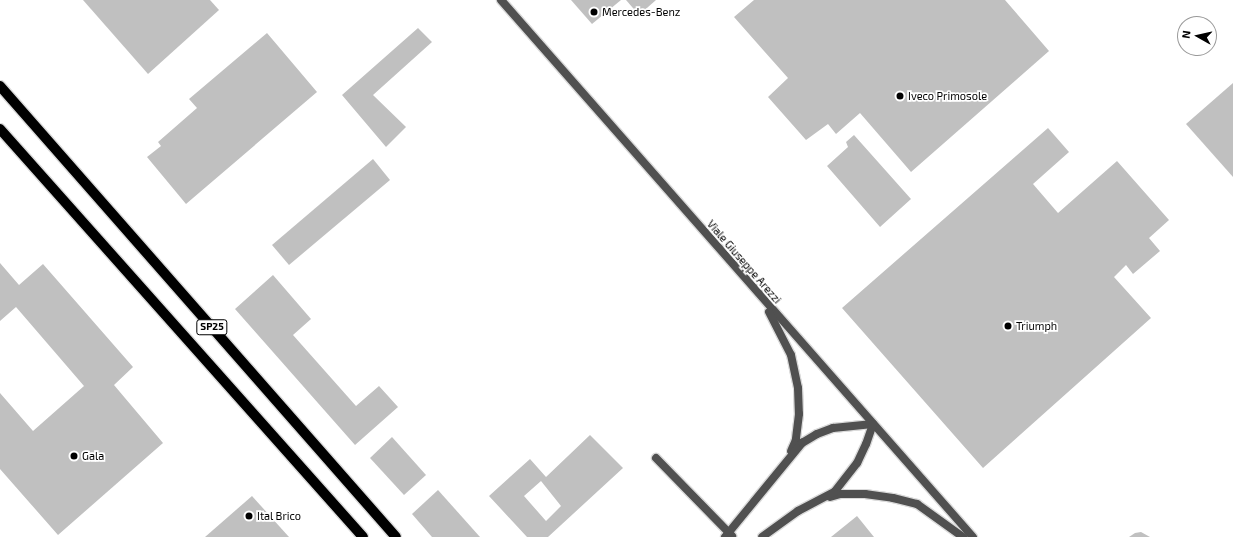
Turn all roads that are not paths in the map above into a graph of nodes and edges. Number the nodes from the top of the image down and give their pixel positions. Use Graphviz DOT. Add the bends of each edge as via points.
graph roads {
  1 [pos="501,0"];
  2 [pos="0,86"];
  3 [pos="0,129"];
  4 [pos="764,302"];
  5 [pos="873,424"];
  6 [pos="656,458"];
  7 [pos="785,464"];
  8 [pos="817,501"];
  9 [pos="729,536"];
  10 [pos="363,537"];
  11 [pos="396,537"];
  12 [pos="762,537"];
  13 [pos="963,537"];
  14 [pos="973,537"];
  1 -- 4 [label="street, Viale Giuseppe Arezzi"];
  2 -- 11 [label="main road, SP25"];
  3 -- 10 [label="main road, SP25"];
  4 -- 5 [label="street, Viale Giuseppe Arezzi"];
  4 -- 7 [label="street" via="790,355 798,388 796,440"];
  5 -- 7 [label="street" via="833,428 817,434 802,443"];
  5 -- 8 [label="street" via="857,463 846,479 834,492"];
  5 -- 14 [label="street, Viale Giuseppe Arezzi"];
  6 -- 9 [label="street"];
  7 -- 9 [label="street"];
  8 -- 12 [label="street" via="798,511"];
  8 -- 13 [label="street" via="840,494 893,498 917,504"];
}
